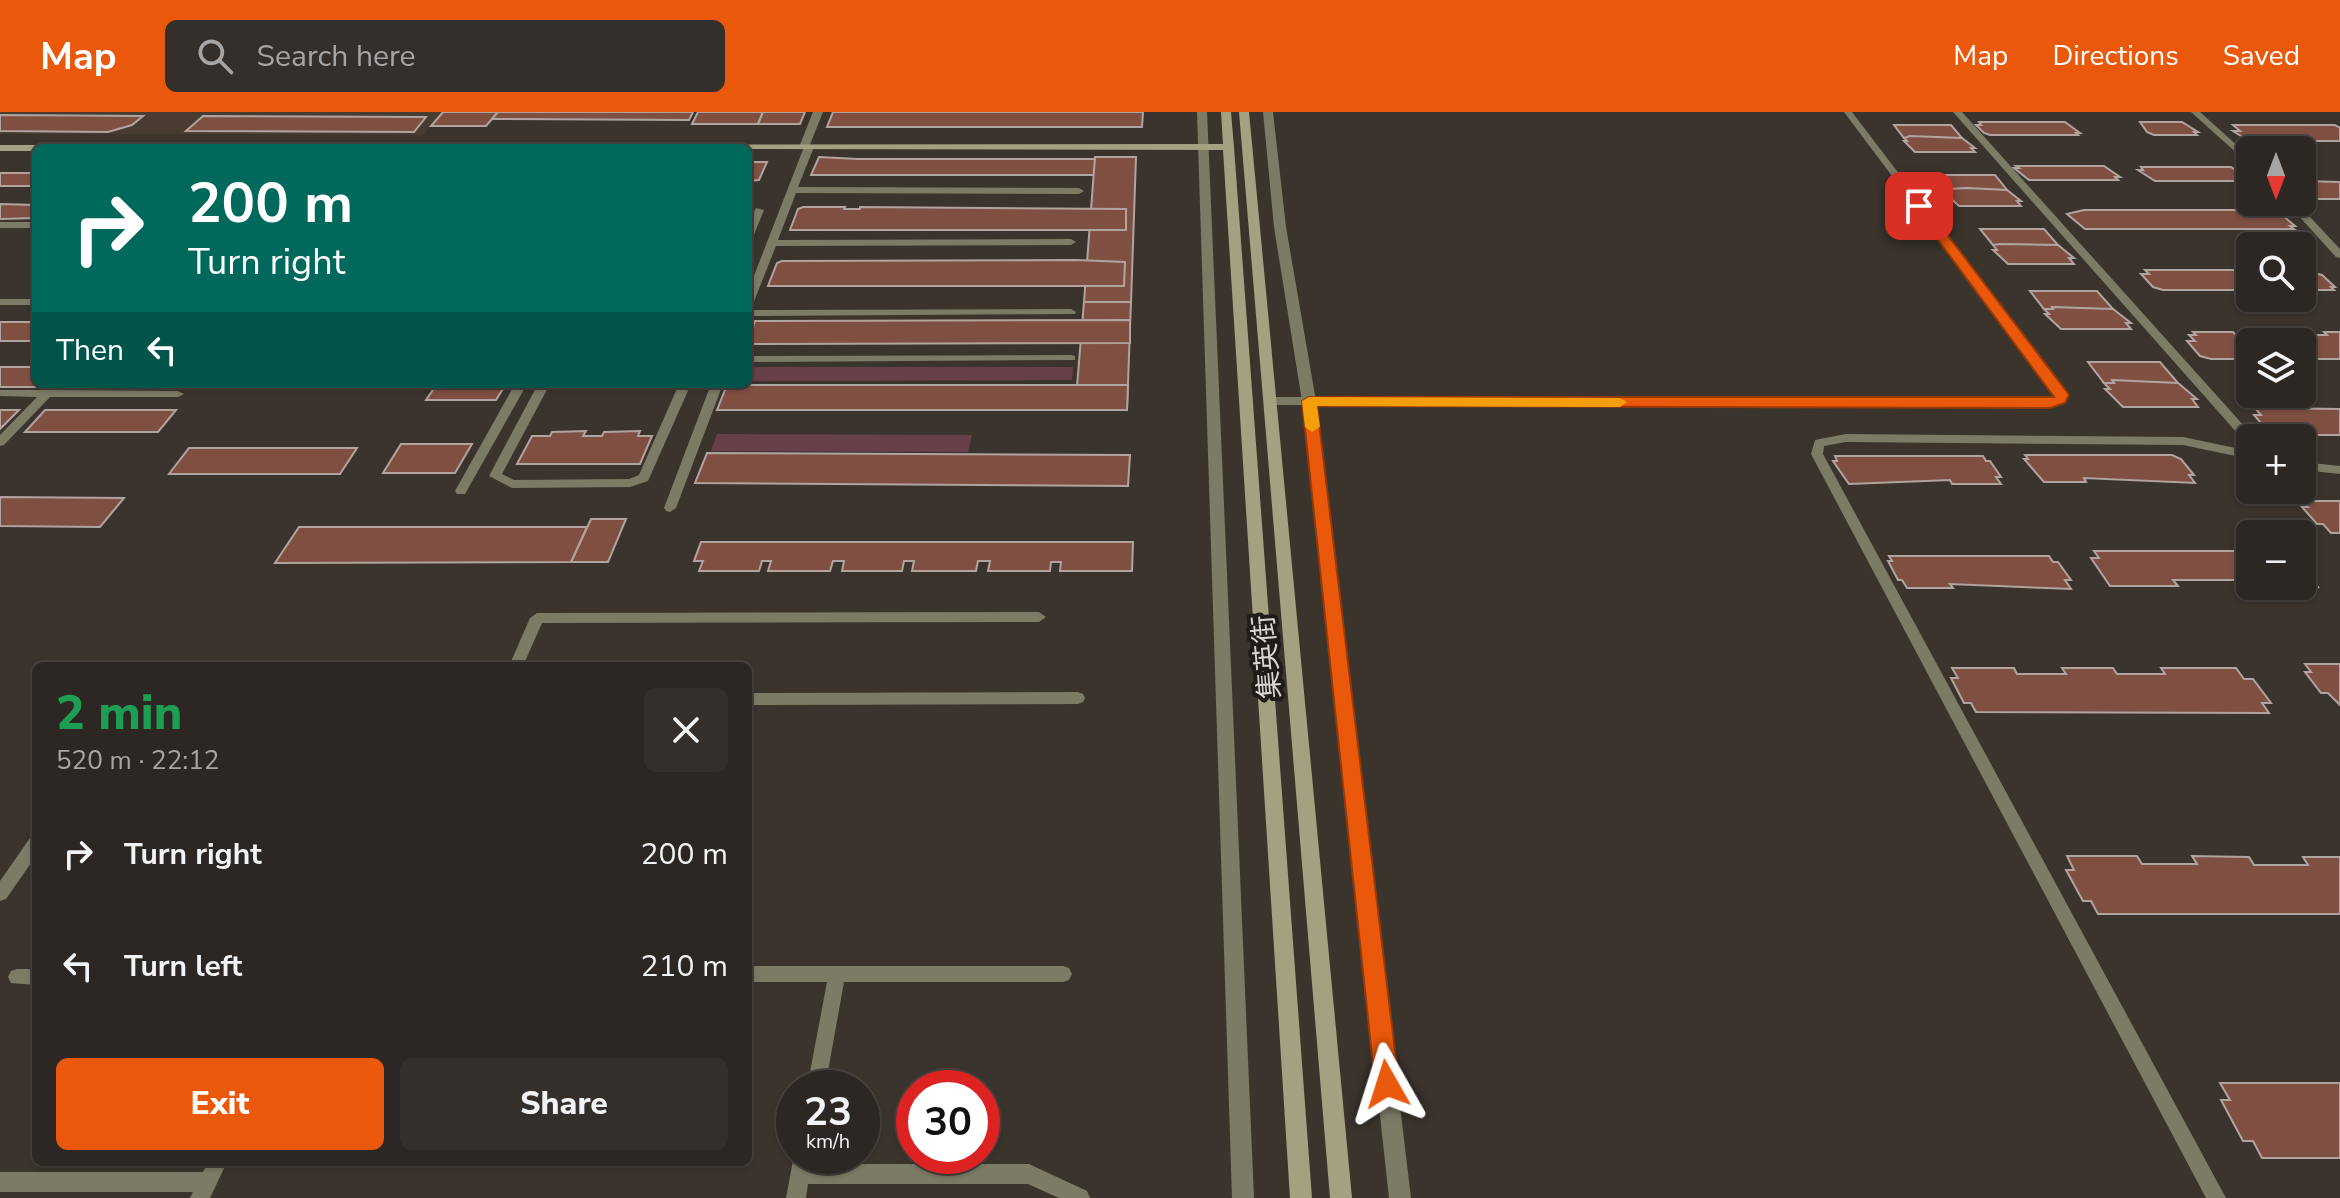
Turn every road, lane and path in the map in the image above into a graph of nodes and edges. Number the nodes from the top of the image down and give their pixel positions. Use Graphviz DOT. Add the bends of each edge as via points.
graph roads {
  1 [pos="818,112"];
  2 [pos="1202,112"];
  3 [pos="1226,112"];
  4 [pos="1244,112"];
  5 [pos="1268,112"];
  6 [pos="1848,112"];
  7 [pos="1957,112"];
  8 [pos="2195,112"];
  9 [pos="752,147"];
  10 [pos="806,147"];
  11 [pos="1202,147"];
  12 [pos="1229,147"];
  13 [pos="0,148"];
  14 [pos="32,148"];
  15 [pos="2236,149"];
  16 [pos="792,190"];
  17 [pos="1079,191"];
  18 [pos="759,210"];
  19 [pos="2304,216"];
  20 [pos="0,225"];
  21 [pos="32,225"];
  22 [pos="752,227"];
  23 [pos="1071,242"];
  24 [pos="772,243"];
  25 [pos="2340,255"];
  26 [pos="752,294"];
  27 [pos="0,302"];
  28 [pos="32,302"];
  29 [pos="1071,312"];
  30 [pos="752,313"];
  31 [pos="1071,358"];
  32 [pos="752,359"];
  33 [pos="519,388"];
  34 [pos="542,388"];
  35 [pos="683,388"];
  36 [pos="715,388"];
  37 [pos="51,389"];
  38 [pos="0,393"];
  39 [pos="178,394"];
  40 [pos="1270,401"];
  41 [pos="1309,401"];
  42 [pos="2236,424"];
  43 [pos="0,442"];
  44 [pos="2236,452"];
  45 [pos="2316,467"];
  46 [pos="2340,470"];
  47 [pos="461,491"];
  48 [pos="670,508"];
  49 [pos="1039,617"];
  50 [pos="518,662"];
  51 [pos="1078,698"];
  52 [pos="752,699"];
  53 [pos="32,849"];
  54 [pos="0,894"];
  55 [pos="752,974"];
  56 [pos="837,974"];
  57 [pos="1063,974"];
  58 [pos="17,977"];
  59 [pos="32,977"];
  60 [pos="819,1070"];
  61 [pos="216,1166"];
  62 [pos="880,1168"];
  63 [pos="800,1174"];
  64 [pos="0,1182"];
  65 [pos="204,1190"];
  66 [pos="796,1198"];
  67 [pos="1080,1198"];
  68 [pos="1243,1198"];
  69 [pos="1301,1198"];
  70 [pos="1341,1198"];
  71 [pos="1400,1198"];
  72 [pos="2216,1198"];
  1 -- 10 [label="street"];
  2 -- 11 [label="street"];
  3 -- 12 [label="main road, 集英街"];
  4 -- 40 [label="main road, 集英街"];
  5 -- 41 [label="street" via="1280,227"];
  6 -- 41 [label="lane" via="2062,395 2060,400"];
  7 -- 42 [label="lane"];
  8 -- 15 [label="lane"];
  9 -- 10 [label="main road"];
  10 -- 11 [label="main road"];
  10 -- 16 [label="lane"];
  11 -- 12 [label="main road"];
  11 -- 68 [label="street"];
  12 -- 69 [label="main road, 集英街"];
  13 -- 14 [label="main road"];
  16 -- 17 [label="lane"];
  16 -- 24 [label="lane"];
  18 -- 22 [label="lane"];
  19 -- 25 [label="lane"];
  20 -- 21 [label="lane"];
  23 -- 24 [label="lane"];
  24 -- 26 [label="lane"];
  27 -- 28 [label="lane"];
  29 -- 30 [label="lane"];
  31 -- 32 [label="lane"];
  33 -- 47 [label="lane"];
  34 -- 35 [label="lane" via="495,476 512,484 630,483 644,478"];
  36 -- 48 [label="lane"];
  37 -- 38 [label="lane"];
  37 -- 39 [label="lane"];
  37 -- 43 [label="lane"];
  40 -- 41 [label="lane"];
  40 -- 70 [label="main road, 集英街"];
  41 -- 71 [label="street"];
  44 -- 72 [label="lane" via="2183,441 1862,438 1819,443 1817,454"];
  45 -- 46 [label="lane"];
  49 -- 50 [label="lane" via="537,618"];
  51 -- 52 [label="lane"];
  53 -- 54 [label="lane"];
  55 -- 56 [label="lane"];
  56 -- 57 [label="lane"];
  56 -- 60 [label="lane"];
  58 -- 59 [label="lane"];
  61 -- 65 [label="lane"];
  62 -- 67 [label="lane" via="1029,1174"];
  63 -- 66 [label="lane"];
  64 -- 65 [label="lane"];
}
